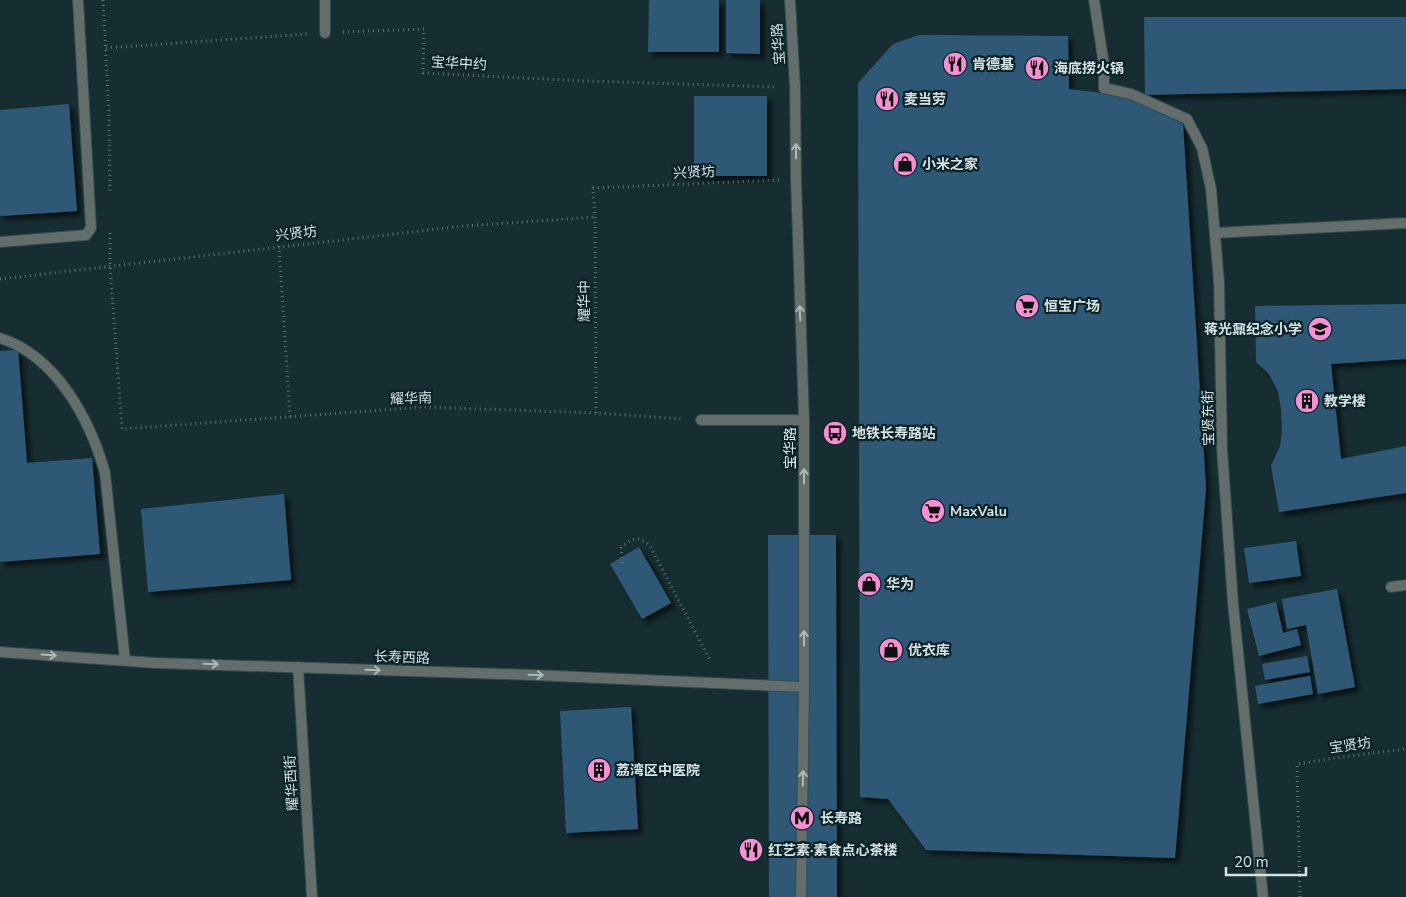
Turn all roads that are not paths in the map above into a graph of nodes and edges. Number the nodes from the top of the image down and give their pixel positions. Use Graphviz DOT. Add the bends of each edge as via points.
graph roads {
  1 [pos="78,0"];
  2 [pos="325,0"];
  3 [pos="790,0"];
  4 [pos="1094,0"];
  5 [pos="325,33"];
  6 [pos="1406,223"];
  7 [pos="1215,233"];
  8 [pos="0,242"];
  9 [pos="0,338"];
  10 [pos="702,420"];
  11 [pos="804,420"];
  12 [pos="1406,586"];
  13 [pos="1392,587"];
  14 [pos="0,652"];
  15 [pos="125,660"];
  16 [pos="298,667"];
  17 [pos="804,687"];
  18 [pos="312,897"];
  19 [pos="801,897"];
  20 [pos="1263,897"];
  1 -- 8 [label="street" via="92,228 86,234"];
  2 -- 5 [label="street"];
  11 -- 3 [label="street, 宝华路, one-way"];
  4 -- 7 [label="street, 宝贤东街" via="1104,65 1104,88 1131,94 1188,119 1202,148 1211,190"];
  6 -- 7 [label="street"];
  7 -- 20 [label="street, 宝贤东街" via="1222,449 1233,603"];
  9 -- 15 [label="street" via="15,343 45,365 83,416 99,451 105,473"];
  10 -- 11 [label="street"];
  17 -- 11 [label="street, 宝华路, one-way"];
  12 -- 13 [label="street"];
  14 -- 15 [label="street, 长寿西路, one-way"];
  15 -- 16 [label="street, 长寿西路, one-way"];
  16 -- 17 [label="street, 长寿西路, one-way"];
  16 -- 18 [label="street, 耀华西街"];
  19 -- 17 [label="street, 宝华路, one-way"];
}
